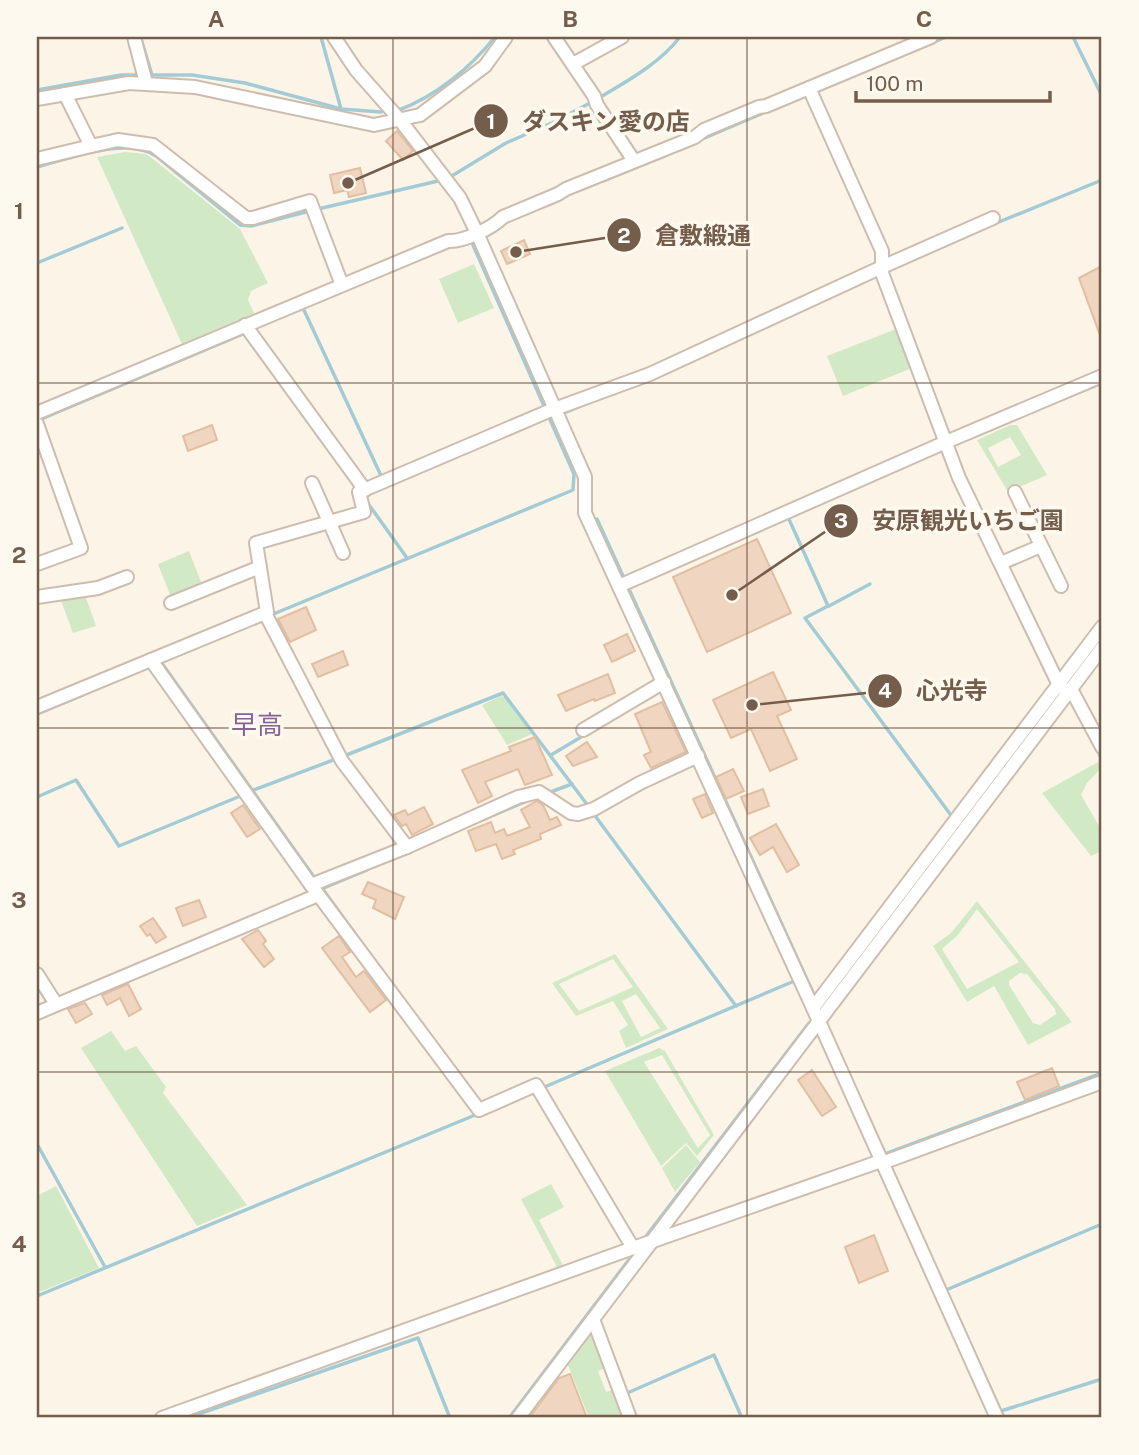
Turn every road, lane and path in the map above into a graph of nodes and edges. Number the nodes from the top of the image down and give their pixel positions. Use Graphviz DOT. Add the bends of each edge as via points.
graph roads {
  1 [pos="134,37"];
  2 [pos="334,37"];
  3 [pos="506,37"];
  4 [pos="554,37"];
  5 [pos="622,37"];
  6 [pos="931,37"];
  7 [pos="573,64"];
  8 [pos="145,77"];
  9 [pos="810,92"];
  10 [pos="65,94"];
  11 [pos="37,99"];
  12 [pos="400,120"];
  13 [pos="91,146"];
  14 [pos="37,159"];
  15 [pos="634,161"];
  16 [pos="993,218"];
  17 [pos="477,233"];
  18 [pos="882,270"];
  19 [pos="342,285"];
  20 [pos="245,325"];
  21 [pos="1102,376"];
  22 [pos="548,411"];
  23 [pos="37,413"];
  24 [pos="37,424"];
  25 [pos="948,445"];
  26 [pos="312,482"];
  27 [pos="365,490"];
  28 [pos="1015,492"];
  29 [pos="329,522"];
  30 [pos="1041,546"];
  31 [pos="343,553"];
  32 [pos="1001,563"];
  33 [pos="37,564"];
  34 [pos="260,567"];
  35 [pos="127,577"];
  36 [pos="624,584"];
  37 [pos="1061,586"];
  38 [pos="37,597"];
  39 [pos="171,603"];
  40 [pos="266,616"];
  41 [pos="1102,627"];
  42 [pos="1101,651"];
  43 [pos="153,664"];
  44 [pos="664,681"];
  45 [pos="1062,689"];
  46 [pos="37,707"];
  47 [pos="583,730"];
  48 [pos="1102,747"];
  49 [pos="698,756"];
  50 [pos="407,847"];
  51 [pos="315,890"];
  52 [pos="37,974"];
  53 [pos="54,1001"];
  54 [pos="813,1008"];
  55 [pos="37,1013"];
  56 [pos="819,1024"];
  57 [pos="1102,1082"];
  58 [pos="885,1162"];
  59 [pos="641,1245"];
  60 [pos="593,1320"];
  61 [pos="162,1418"];
  62 [pos="518,1418"];
  63 [pos="630,1418"];
  64 [pos="997,1418"];
  1 -- 8 [label="street"];
  2 -- 12 [label="street" via="356,71"];
  3 -- 12 [label="street" via="485,66 464,83 420,115"];
  4 -- 7 [label="street"];
  5 -- 7 [label="street"];
  6 -- 9 [label="street"];
  7 -- 15 [label="street"];
  8 -- 10 [label="street"];
  8 -- 12 [label="street" via="374,125"];
  9 -- 15 [label="street" via="759,107"];
  9 -- 18 [label="street" via="882,251"];
  10 -- 11 [label="street"];
  10 -- 13 [label="street"];
  12 -- 17 [label="street" via="460,198"];
  13 -- 14 [label="street"];
  13 -- 19 [label="street" via="118,140 153,145 246,218 310,201"];
  15 -- 17 [label="street" via="503,217"];
  16 -- 18 [label="street"];
  17 -- 19 [label="street"];
  17 -- 22 [label="street"];
  18 -- 22 [label="street" via="649,374"];
  18 -- 25 [label="street"];
  19 -- 20 [label="street"];
  20 -- 23 [label="street"];
  20 -- 27 [label="street"];
  21 -- 25 [label="street"];
  22 -- 27 [label="street"];
  22 -- 36 [label="street" via="585,477 585,513"];
  24 -- 33 [label="street" via="82,548"];
  25 -- 32 [label="street"];
  25 -- 36 [label="street"];
  26 -- 29 [label="street"];
  27 -- 29 [label="street" via="359,492 364,512"];
  28 -- 30 [label="street"];
  29 -- 31 [label="street"];
  29 -- 34 [label="street" via="256,543"];
  30 -- 32 [label="street"];
  30 -- 37 [label="street"];
  32 -- 45 [label="street"];
  34 -- 39 [label="street"];
  34 -- 40 [label="street"];
  35 -- 38 [label="street" via="98,588"];
  36 -- 44 [label="street"];
  40 -- 43 [label="street"];
  40 -- 50 [label="street" via="341,757"];
  41 -- 45 [label="street"];
  42 -- 45 [label="street"];
  43 -- 46 [label="street"];
  43 -- 51 [label="street"];
  44 -- 47 [label="street"];
  44 -- 49 [label="street"];
  45 -- 48 [label="street"];
  45 -- 54 [label="street"];
  45 -- 56 [label="street"];
  49 -- 50 [label="street" via="592,810 571,813 543,794 518,797"];
  49 -- 54 [label="street"];
  50 -- 51 [label="street"];
  51 -- 53 [label="street"];
  51 -- 59 [label="street" via="479,1110 536,1086"];
  52 -- 53 [label="street"];
  53 -- 55 [label="street"];
  54 -- 56 [label="street"];
  56 -- 58 [label="street"];
  56 -- 59 [label="street"];
  57 -- 58 [label="street"];
  58 -- 59 [label="street"];
  58 -- 64 [label="street"];
  59 -- 60 [label="street"];
  59 -- 61 [label="street"];
  60 -- 62 [label="street"];
  60 -- 63 [label="street"];
}
